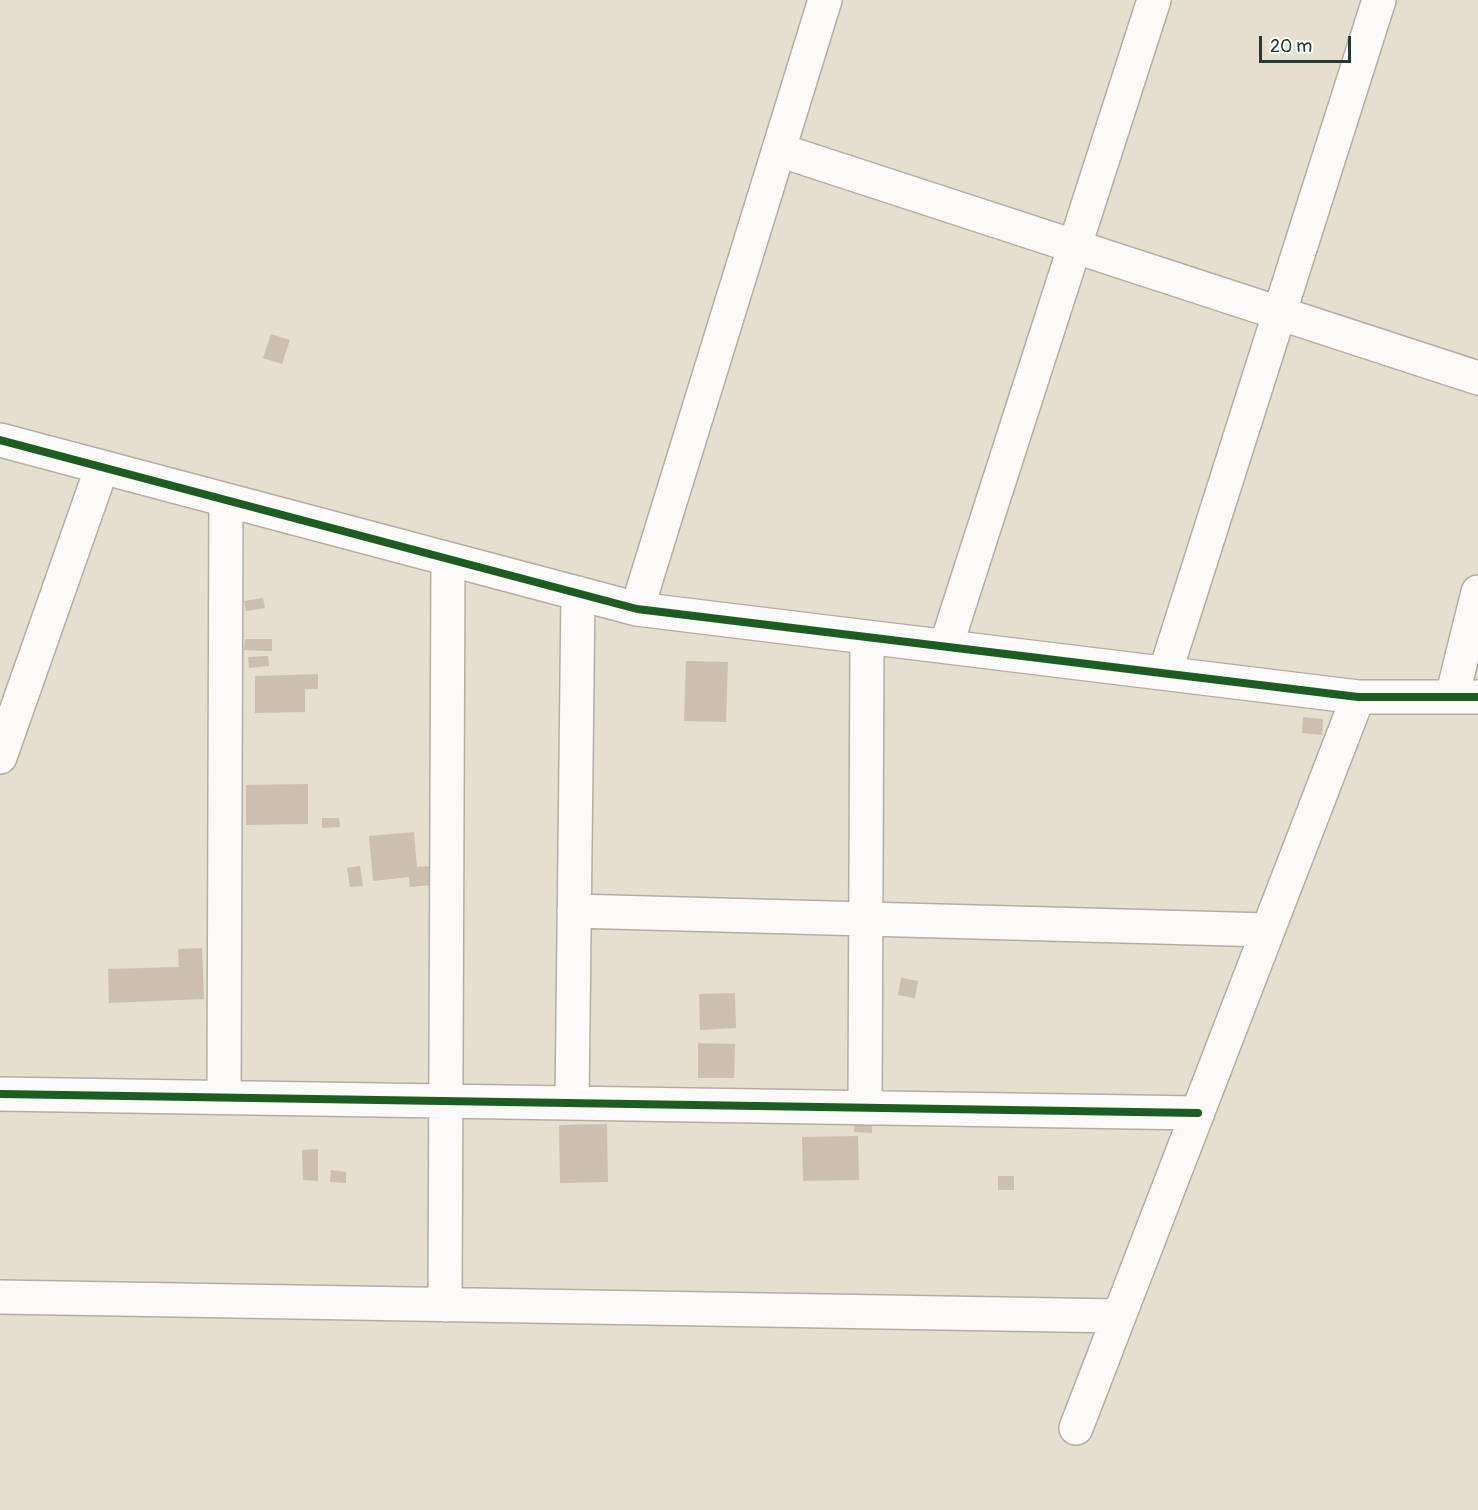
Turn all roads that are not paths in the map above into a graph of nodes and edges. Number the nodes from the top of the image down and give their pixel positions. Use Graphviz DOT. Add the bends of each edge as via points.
graph roads {
  1 [pos="825,0"];
  2 [pos="1154,0"];
  3 [pos="1379,0"];
  4 [pos="779,150"];
  5 [pos="1075,246"];
  6 [pos="1280,314"];
  7 [pos="1478,378"];
  8 [pos="0,440"];
  9 [pos="102,467"];
  10 [pos="226,500"];
  11 [pos="448,559"];
  12 [pos="1478,592"];
  13 [pos="578,593"];
  14 [pos="637,609"];
  15 [pos="867,637"];
  16 [pos="946,646"];
  17 [pos="1165,673"];
  18 [pos="1358,697"];
  19 [pos="1465,697"];
  20 [pos="0,758"];
  21 [pos="574,911"];
  22 [pos="866,919"];
  23 [pos="1268,930"];
  24 [pos="0,1094"];
  25 [pos="224,1097"];
  26 [pos="446,1101"];
  27 [pos="572,1103"];
  28 [pos="865,1108"];
  29 [pos="1198,1113"];
  30 [pos="0,1297"];
  31 [pos="445,1305"];
  32 [pos="1119,1316"];
  33 [pos="1076,1428"];
  1 -- 4 [label="street"];
  2 -- 5 [label="street"];
  3 -- 6 [label="street"];
  4 -- 5 [label="street"];
  4 -- 14 [label="street"];
  5 -- 6 [label="street"];
  5 -- 16 [label="street"];
  6 -- 7 [label="street"];
  6 -- 17 [label="street"];
  8 -- 9 [label="street"];
  9 -- 10 [label="street"];
  9 -- 20 [label="street"];
  10 -- 11 [label="street"];
  10 -- 25 [label="street"];
  11 -- 13 [label="street"];
  11 -- 26 [label="street"];
  12 -- 19 [label="street"];
  13 -- 14 [label="street"];
  13 -- 21 [label="street"];
  14 -- 15 [label="street"];
  15 -- 16 [label="street"];
  15 -- 22 [label="street"];
  16 -- 17 [label="street"];
  17 -- 18 [label="street"];
  18 -- 19 [label="street"];
  18 -- 23 [label="street"];
  21 -- 22 [label="street"];
  21 -- 27 [label="street"];
  22 -- 23 [label="street"];
  22 -- 28 [label="street"];
  23 -- 29 [label="street"];
  24 -- 25 [label="street"];
  25 -- 26 [label="street"];
  26 -- 27 [label="street"];
  26 -- 31 [label="street"];
  27 -- 28 [label="street"];
  28 -- 29 [label="street"];
  29 -- 32 [label="street"];
  30 -- 31 [label="street"];
  31 -- 32 [label="street"];
  32 -- 33 [label="street"];
}
